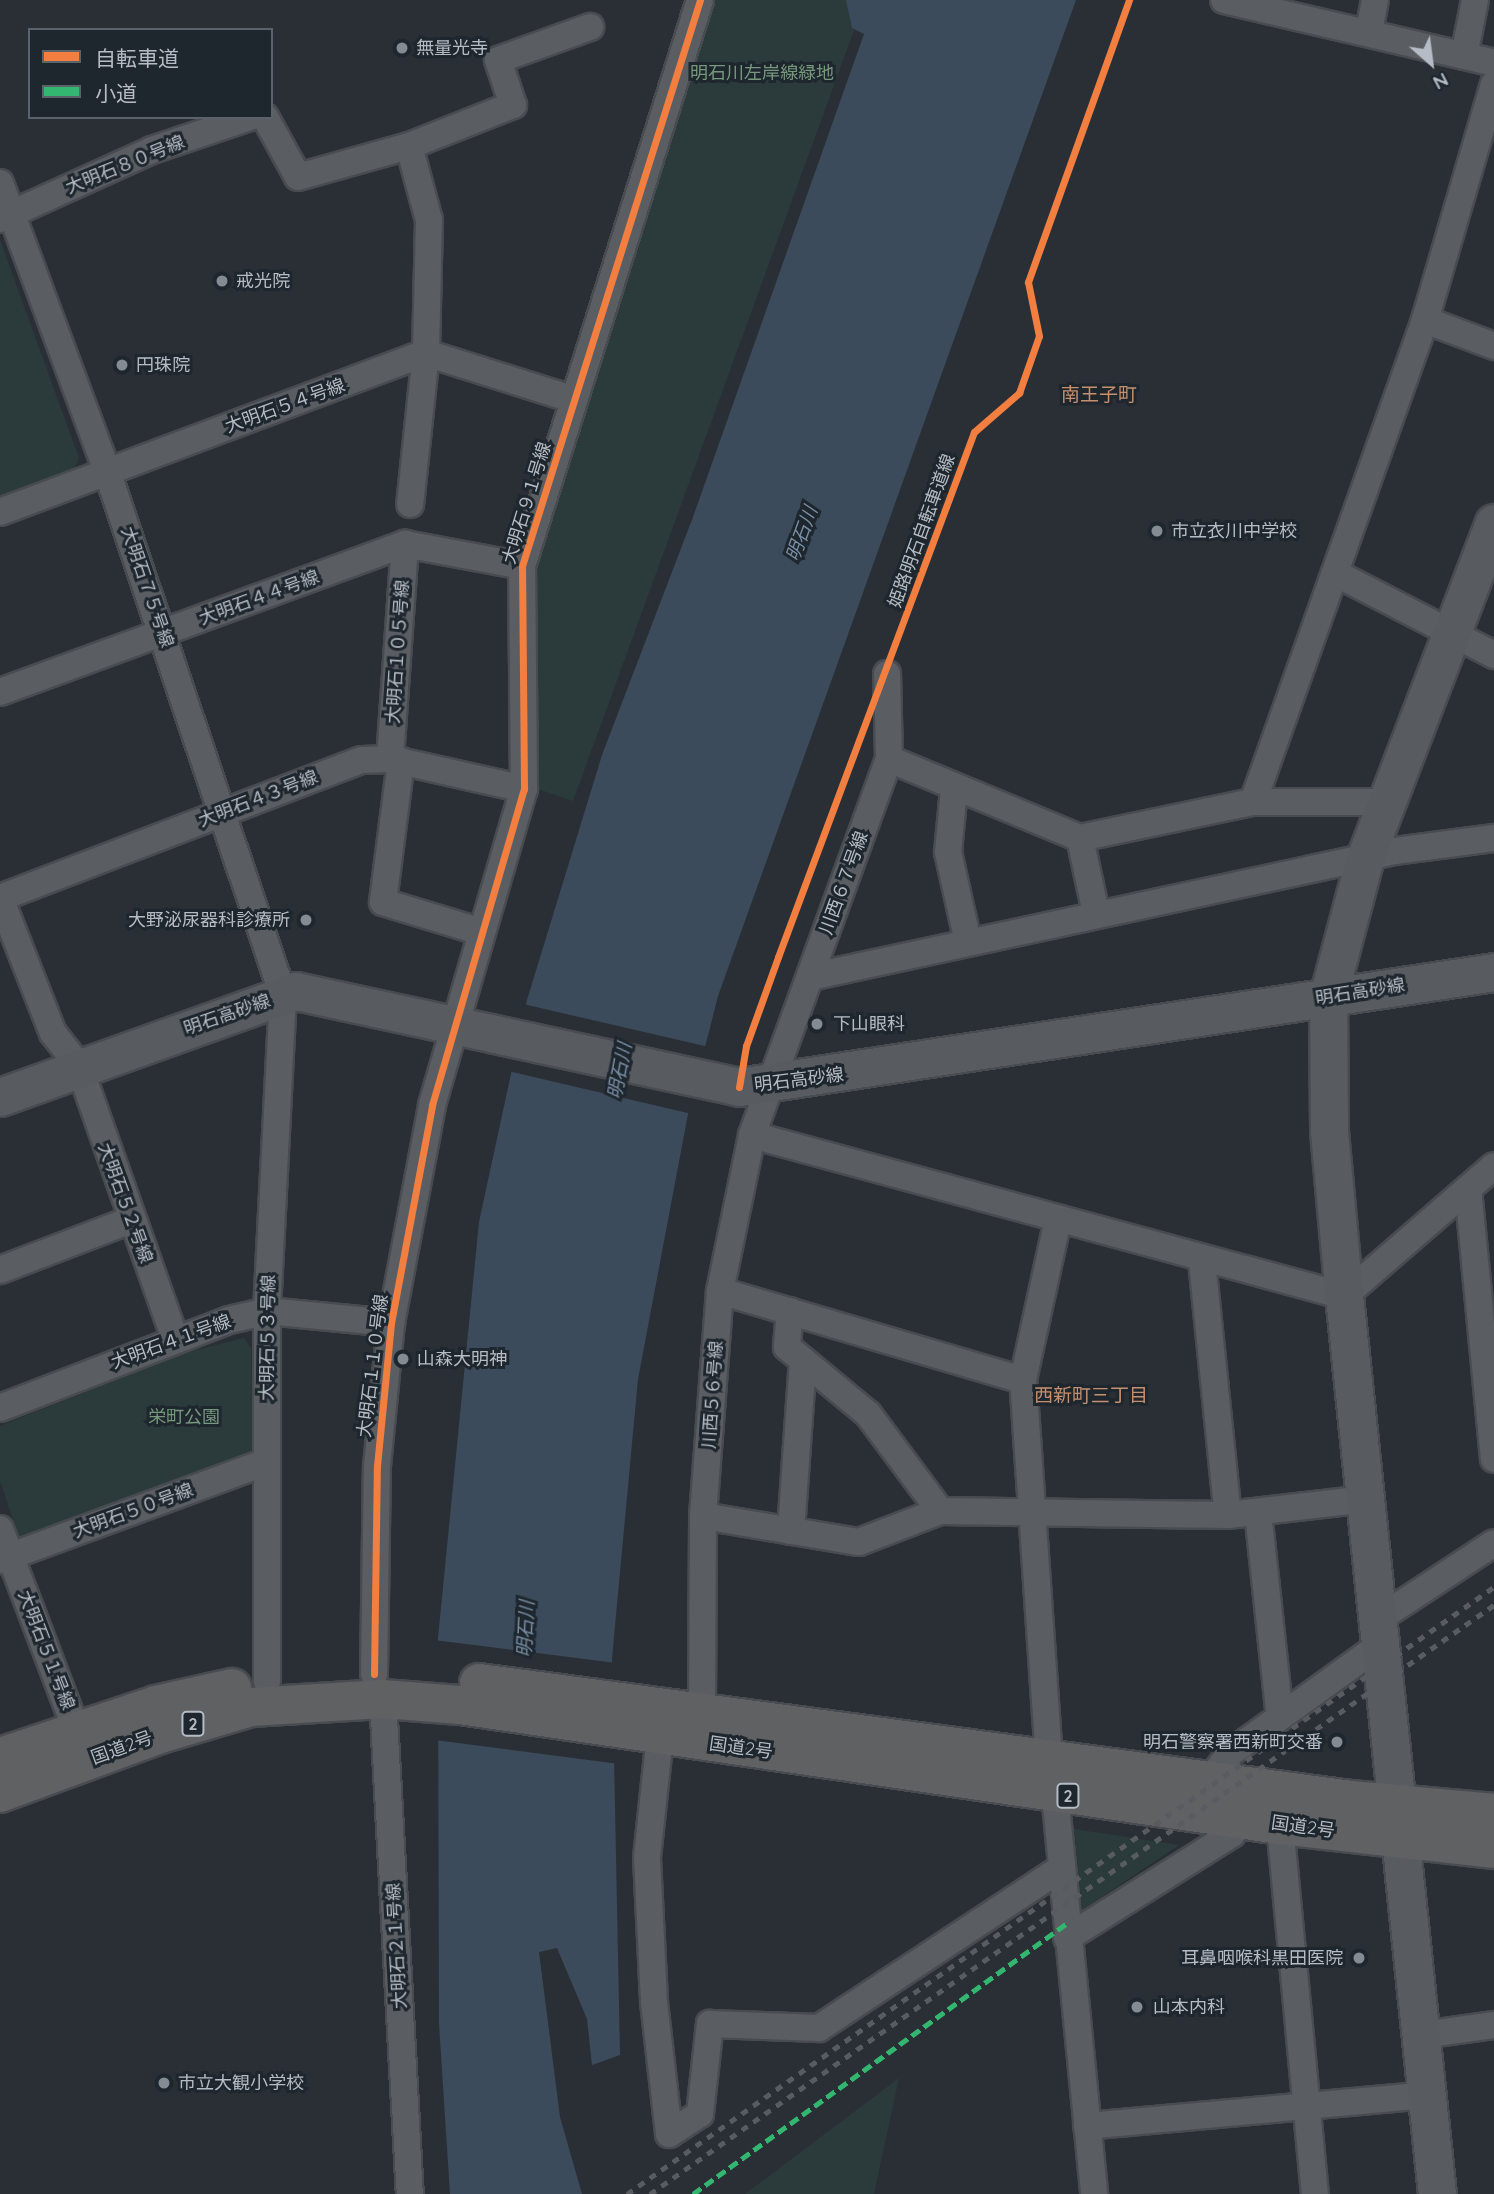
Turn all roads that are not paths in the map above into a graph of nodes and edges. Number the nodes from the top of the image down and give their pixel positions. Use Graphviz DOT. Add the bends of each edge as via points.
graph roads {
  1 [pos="700,0"];
  2 [pos="1375,0"];
  3 [pos="1475,0"];
  4 [pos="1237,1"];
  5 [pos="590,27"];
  6 [pos="1369,31"];
  7 [pos="1464,56"];
  8 [pos="1494,64"];
  9 [pos="1494,84"];
  10 [pos="248,119"];
  11 [pos="252,119"];
  12 [pos="409,146"];
  13 [pos="0,183"];
  14 [pos="6,216"];
  15 [pos="1426,320"];
  16 [pos="1494,346"];
  17 [pos="426,353"];
  18 [pos="572,399"];
  19 [pos="107,471"];
  20 [pos="410,504"];
  21 [pos="0,512"];
  22 [pos="1494,523"];
  23 [pos="405,544"];
  24 [pos="522,566"];
  25 [pos="1335,573"];
  26 [pos="162,633"];
  27 [pos="1451,633"];
  28 [pos="1494,655"];
  29 [pos="887,674"];
  30 [pos="0,692"];
  31 [pos="889,759"];
  32 [pos="396,760"];
  33 [pos="524,789"];
  34 [pos="954,789"];
  35 [pos="1253,802"];
  36 [pos="1386,802"];
  37 [pos="225,811"];
  38 [pos="1080,838"];
  39 [pos="1494,838"];
  40 [pos="1364,861"];
  41 [pos="0,898"];
  42 [pos="1096,913"];
  43 [pos="482,932"];
  44 [pos="968,942"];
  45 [pos="1494,972"];
  46 [pos="810,977"];
  47 [pos="284,995"];
  48 [pos="1328,997"];
  49 [pos="465,1027"];
  50 [pos="79,1066"];
  51 [pos="771,1086"];
  52 [pos="0,1097"];
  53 [pos="752,1135"];
  54 [pos="1494,1166"];
  55 [pos="1468,1189"];
  56 [pos="131,1220"];
  57 [pos="1058,1220"];
  58 [pos="1202,1261"];
  59 [pos="0,1270"];
  60 [pos="720,1291"];
  61 [pos="1344,1296"];
  62 [pos="267,1311"];
  63 [pos="790,1311"];
  64 [pos="391,1322"];
  65 [pos="175,1338"];
  66 [pos="1488,1353"];
  67 [pos="803,1361"];
  68 [pos="1023,1380"];
  69 [pos="0,1408"];
  70 [pos="1494,1459"];
  71 [pos="266,1462"];
  72 [pos="1366,1499"];
  73 [pos="940,1511"];
  74 [pos="1258,1513"];
  75 [pos="1228,1515"];
  76 [pos="703,1516"];
  77 [pos="1031,1516"];
  78 [pos="0,1529"];
  79 [pos="792,1531"];
  80 [pos="1494,1543"];
  81 [pos="5,1558"];
  82 [pos="1381,1630"];
  83 [pos="267,1681"];
  84 [pos="386,1687"];
  85 [pos="702,1710"];
  86 [pos="1280,1717"];
  87 [pos="649,1724"];
  88 [pos="76,1732"];
  89 [pos="0,1757"];
  90 [pos="1052,1777"];
  91 [pos="1209,1781"];
  92 [pos="0,1793"];
  93 [pos="1494,1814"];
  94 [pos="1237,1819"];
  95 [pos="1398,1819"];
  96 [pos="1280,1825"];
  97 [pos="1494,1849"];
  98 [pos="1062,1868"];
  99 [pos="1068,1938"];
  100 [pos="1494,2025"];
  101 [pos="1422,2035"];
  102 [pos="1428,2095"];
  103 [pos="1308,2109"];
  104 [pos="1087,2126"];
  105 [pos="410,2194"];
  106 [pos="1094,2194"];
  107 [pos="1315,2194"];
  108 [pos="1437,2194"];
  1 -- 18 [label="street, 大明石９１号線"];
  2 -- 6 [label="street"];
  3 -- 7 [label="street"];
  4 -- 6 [label="street"];
  5 -- 12 [label="street" via="498,60 513,105"];
  6 -- 7 [label="street"];
  7 -- 8 [label="street"];
  9 -- 15 [label="street"];
  10 -- 14 [label="street, 大明石８０号線" via="152,150"];
  11 -- 12 [label="street" via="298,177"];
  12 -- 17 [label="street" via="429,220"];
  13 -- 14 [label="street, 大明石７５号線"];
  14 -- 19 [label="street, 大明石７５号線"];
  15 -- 16 [label="street"];
  15 -- 25 [label="street"];
  17 -- 18 [label="street"];
  17 -- 19 [label="street, 大明石５４号線"];
  17 -- 20 [label="street"];
  18 -- 24 [label="street, 大明石９１号線" via="552,484"];
  19 -- 21 [label="street, 大明石５４号線"];
  19 -- 26 [label="street, 大明石７５号線"];
  22 -- 27 [label="street"];
  23 -- 24 [label="street"];
  23 -- 26 [label="street, 大明石４４号線"];
  23 -- 32 [label="street, 大明石１０５号線"];
  24 -- 33 [label="street, 大明石９１号線"];
  25 -- 27 [label="street"];
  25 -- 35 [label="street"];
  26 -- 30 [label="street, 大明石４４号線"];
  26 -- 37 [label="street, 大明石７５号線"];
  27 -- 28 [label="street"];
  27 -- 36 [label="street"];
  29 -- 31 [label="street, 川西６７号線"];
  31 -- 34 [label="street"];
  31 -- 46 [label="street, 川西６７号線"];
  32 -- 33 [label="street, 大明石４３号線"];
  32 -- 37 [label="street, 大明石４３号線" via="362,760"];
  32 -- 43 [label="street, 大明石１０５号線" via="383,902"];
  33 -- 43 [label="street, 大明石９１号線"];
  34 -- 38 [label="street"];
  34 -- 44 [label="street" via="948,852"];
  35 -- 36 [label="street"];
  35 -- 38 [label="street"];
  36 -- 40 [label="street"];
  37 -- 41 [label="street, 大明石４３号線"];
  37 -- 47 [label="street, 大明石７５号線"];
  38 -- 42 [label="street"];
  39 -- 40 [label="street"];
  40 -- 42 [label="street"];
  40 -- 48 [label="street"];
  41 -- 50 [label="street, 大明石５２号線" via="53,1033"];
  42 -- 44 [label="street"];
  43 -- 49 [label="street, 大明石９１号線"];
  44 -- 46 [label="street"];
  45 -- 48 [label="street, 明石高砂線"];
  46 -- 51 [label="street, 川西６７号線"];
  47 -- 49 [label="street, 明石高砂線" via="296,991 331,995"];
  47 -- 50 [label="street, 明石高砂線"];
  47 -- 62 [label="street, 大明石５３号線"];
  48 -- 51 [label="street, 明石高砂線"];
  48 -- 61 [label="street" via="1329,1131"];
  49 -- 51 [label="street, 明石高砂線" via="732,1086"];
  49 -- 64 [label="street, 大明石１１０号線" via="432,1105"];
  50 -- 52 [label="street, 明石高砂線"];
  50 -- 56 [label="street, 大明石５２号線"];
  51 -- 53 [label="street, 川西５６号線"];
  53 -- 57 [label="street"];
  53 -- 60 [label="street, 川西５６号線"];
  54 -- 55 [label="street"];
  55 -- 61 [label="street"];
  55 -- 66 [label="street"];
  56 -- 59 [label="street"];
  56 -- 65 [label="street, 大明石５２号線"];
  57 -- 58 [label="street"];
  57 -- 68 [label="street"];
  58 -- 61 [label="street"];
  58 -- 75 [label="street"];
  60 -- 63 [label="street"];
  60 -- 76 [label="street, 川西５６号線"];
  61 -- 72 [label="street"];
  62 -- 64 [label="street, 大明石４１号線"];
  62 -- 65 [label="street, 大明石４１号線"];
  62 -- 71 [label="street, 大明石５３号線"];
  63 -- 67 [label="street" via="787,1347"];
  63 -- 68 [label="street"];
  64 -- 84 [label="street, 大明石１１０号線" via="377,1466"];
  65 -- 69 [label="street, 大明石４１号線"];
  66 -- 70 [label="street"];
  67 -- 73 [label="street" via="868,1414"];
  67 -- 79 [label="street"];
  68 -- 77 [label="street"];
  71 -- 81 [label="street, 大明石５０号線"];
  71 -- 83 [label="street, 大明石５３号線"];
  72 -- 74 [label="street"];
  72 -- 82 [label="street"];
  73 -- 77 [label="street"];
  73 -- 79 [label="street" via="859,1542"];
  74 -- 75 [label="street"];
  74 -- 86 [label="street"];
  75 -- 77 [label="street"];
  76 -- 79 [label="street"];
  76 -- 85 [label="street, 川西５６号線"];
  77 -- 90 [label="street"];
  78 -- 81 [label="street, 大明石５１号線"];
  80 -- 82 [label="street"];
  81 -- 88 [label="street, 大明石５１号線"];
  82 -- 86 [label="street"];
  82 -- 95 [label="street"];
  83 -- 84 [label="highway, 国道2号 / 2"];
  83 -- 88 [label="highway, 国道2号 / 2" via="156,1705"];
  84 -- 87 [label="highway, 国道2号 / 2"];
  84 -- 92 [label="highway, 国道2号 / 2" via="251,1707 160,1734"];
  84 -- 105 [label="street, 大明石２１号線"];
  85 -- 87 [label="highway, 国道2号 / 2"];
  85 -- 90 [label="highway, 国道2号 / 2"];
  86 -- 91 [label="street" via="1229,1754"];
  87 -- 90 [label="highway, 国道2号 / 2"];
  87 -- 98 [label="street" via="647,1858 654,2002 669,2134 700,2113 710,2024 819,2028"];
  88 -- 89 [label="highway, 国道2号 / 2"];
  90 -- 91 [label="highway, 国道2号 / 2"];
  90 -- 94 [label="highway, 国道2号 / 2"];
  90 -- 98 [label="street"];
  91 -- 95 [label="highway, 国道2号 / 2"];
  93 -- 95 [label="highway, 国道2号 / 2"];
  94 -- 96 [label="highway, 国道2号 / 2"];
  94 -- 99 [label="street" via="1232,1834"];
  95 -- 96 [label="highway, 国道2号 / 2"];
  95 -- 97 [label="highway, 国道2号 / 2"];
  95 -- 101 [label="street"];
  96 -- 103 [label="street"];
  98 -- 99 [label="street"];
  99 -- 104 [label="street"];
  100 -- 101 [label="street"];
  101 -- 102 [label="street"];
  102 -- 103 [label="street"];
  102 -- 108 [label="street"];
  103 -- 104 [label="street"];
  103 -- 107 [label="street"];
  104 -- 106 [label="street"];
}
